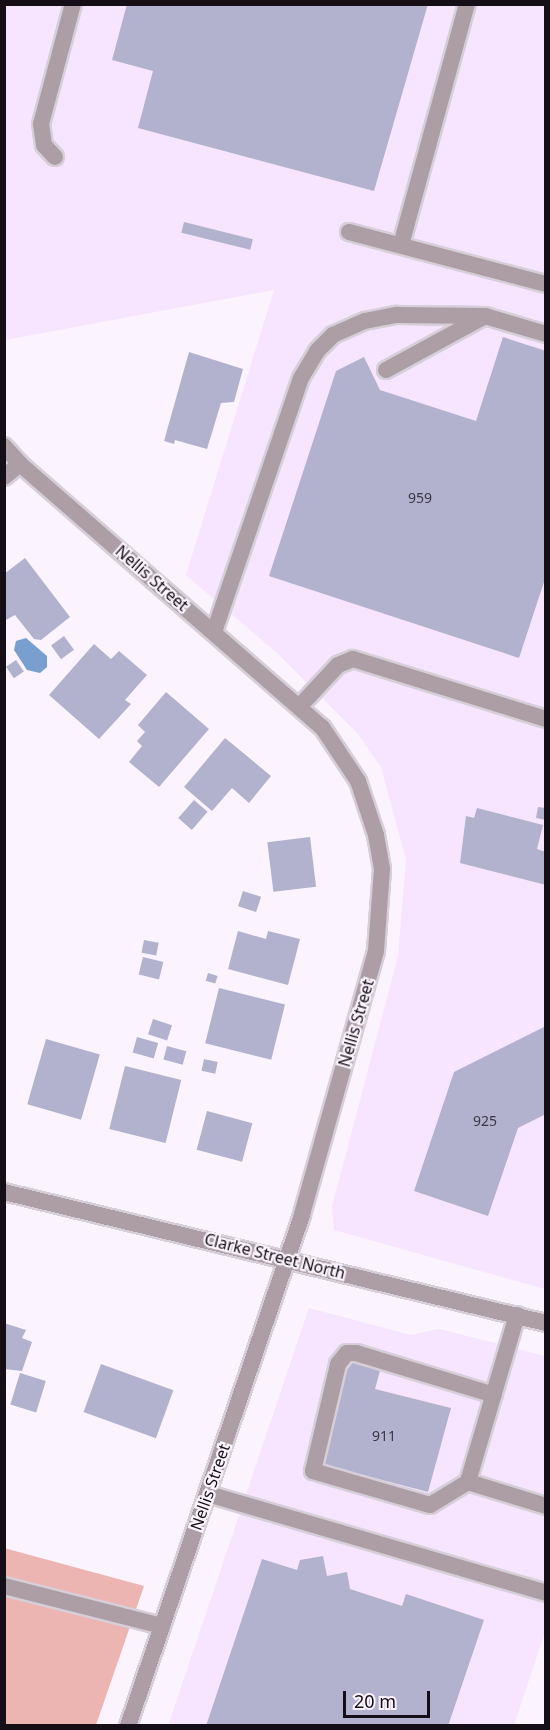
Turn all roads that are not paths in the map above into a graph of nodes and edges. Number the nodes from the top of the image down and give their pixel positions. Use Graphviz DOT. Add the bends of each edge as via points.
graph roads {
  1 [pos="72,4"];
  2 [pos="467,4"];
  3 [pos="55,157"];
  4 [pos="349,232"];
  5 [pos="401,245"];
  6 [pos="546,284"];
  7 [pos="485,316"];
  8 [pos="546,334"];
  9 [pos="386,370"];
  10 [pos="4,446"];
  11 [pos="20,464"];
  12 [pos="4,477"];
  13 [pos="214,632"];
  14 [pos="300,707"];
  15 [pos="546,719"];
  16 [pos="4,1192"];
  17 [pos="288,1258"];
  18 [pos="517,1315"];
  19 [pos="546,1323"];
  20 [pos="494,1395"];
  21 [pos="468,1482"];
  22 [pos="208,1494"];
  23 [pos="546,1506"];
  24 [pos="4,1586"];
  25 [pos="546,1593"];
  26 [pos="162,1626"];
  27 [pos="129,1725"];
  1 -- 3 [label="street" via="41,124 44,145"];
  2 -- 5 [label="street"];
  4 -- 5 [label="street"];
  5 -- 6 [label="street"];
  7 -- 8 [label="street"];
  7 -- 9 [label="street"];
  7 -- 13 [label="street" via="397,315 365,321 333,336 317,351 301,378"];
  10 -- 11 [label="street, Nellis Street"];
  11 -- 12 [label="street"];
  11 -- 13 [label="street, Nellis Street"];
  13 -- 14 [label="street, Nellis Street"];
  14 -- 15 [label="street" via="338,665 353,659"];
  14 -- 17 [label="street, Nellis Street" via="335,743 358,781 376,835 382,896 372,968"];
  16 -- 17 [label="street, Clarke Street North"];
  17 -- 18 [label="street, Clarke Street North"];
  17 -- 22 [label="street, Nellis Street"];
  18 -- 19 [label="street, Clarke Street North"];
  18 -- 20 [label="street"];
  20 -- 21 [label="street"];
  20 -- 21 [label="street" via="356,1353 347,1353 338,1365 313,1471 429,1505"];
  21 -- 23 [label="street"];
  22 -- 25 [label="street"];
  22 -- 26 [label="street, Nellis Street"];
  24 -- 26 [label="street"];
  26 -- 27 [label="street, Nellis Street"];
}
